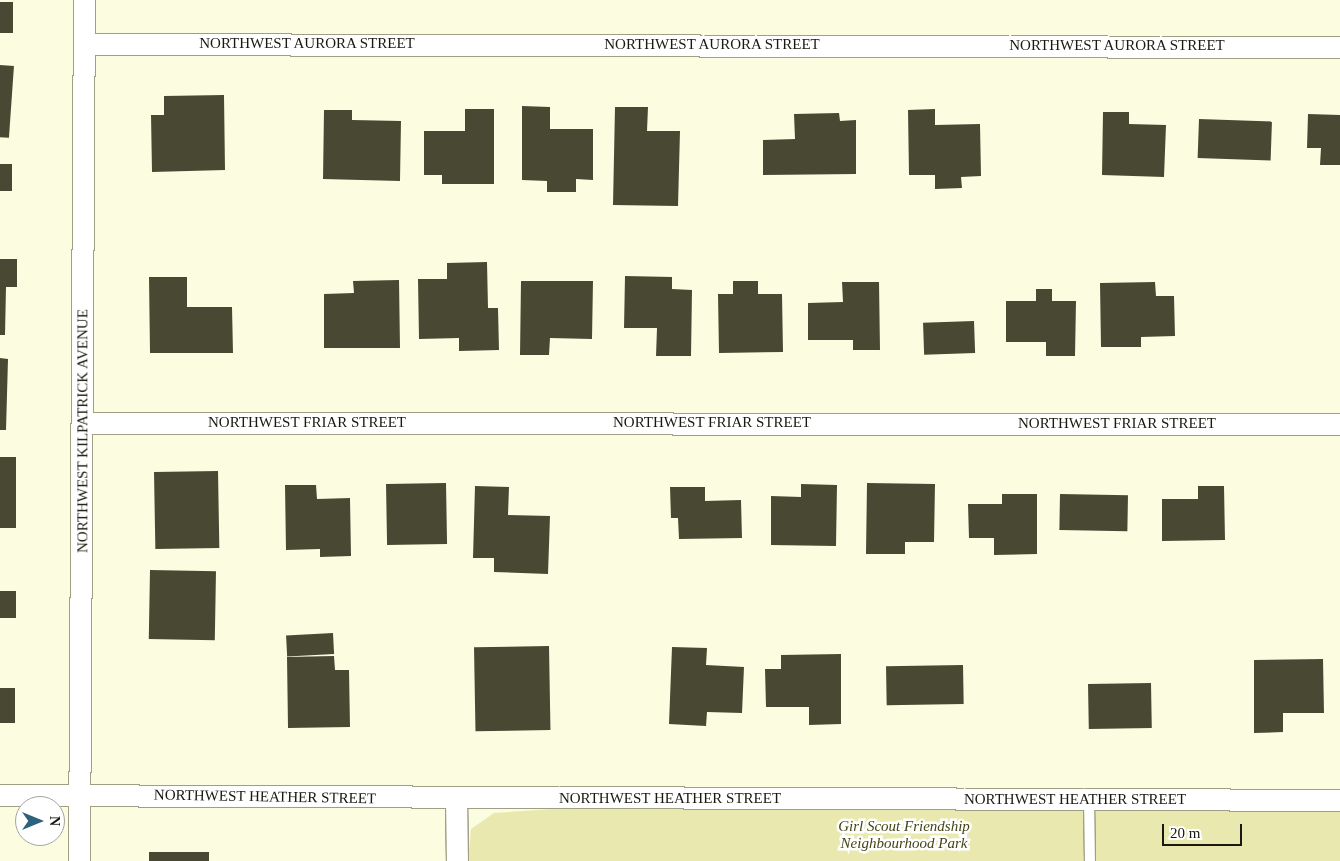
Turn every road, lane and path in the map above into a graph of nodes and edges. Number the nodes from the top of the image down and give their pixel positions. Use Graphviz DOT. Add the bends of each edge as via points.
graph roads {
  1 [pos="84,0"];
  2 [pos="84,44"];
  3 [pos="1340,47"];
  4 [pos="84,423"];
  5 [pos="1340,424"];
  6 [pos="0,795"];
  7 [pos="78,795"];
  8 [pos="456,799"];
  9 [pos="1089,800"];
  10 [pos="1340,800"];
  11 [pos="79,861"];
  12 [pos="457,861"];
  13 [pos="1090,861"];
  1 -- 2 [label="street, NORTHWEST KILPATRICK AVENUE"];
  2 -- 3 [label="street, NORTHWEST AURORA STREET"];
  2 -- 4 [label="street, NORTHWEST KILPATRICK AVENUE"];
  4 -- 5 [label="street, NORTHWEST FRIAR STREET"];
  4 -- 7 [label="street, NORTHWEST KILPATRICK AVENUE"];
  6 -- 7 [label="street, NORTHWEST HEATHER STREET"];
  7 -- 8 [label="street, NORTHWEST HEATHER STREET"];
  7 -- 11 [label="street, NORTHWEST KILPATRICK AVENUE"];
  8 -- 9 [label="street, NORTHWEST HEATHER STREET"];
  8 -- 12 [label="street"];
  9 -- 10 [label="street, NORTHWEST HEATHER STREET"];
  9 -- 13 [label="lane"];
}
